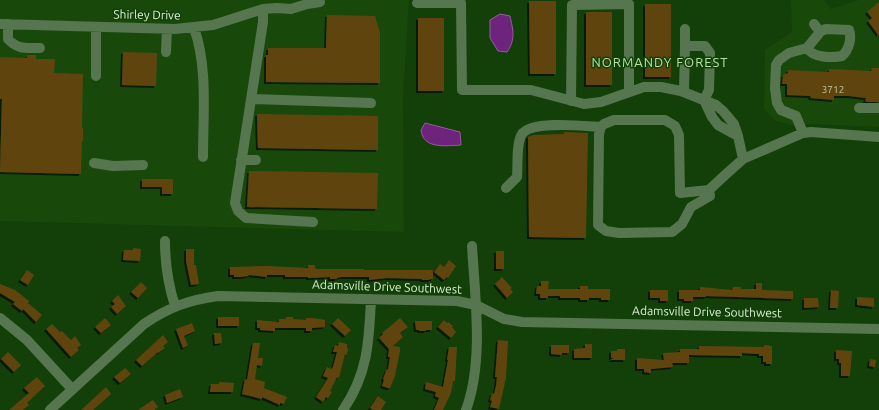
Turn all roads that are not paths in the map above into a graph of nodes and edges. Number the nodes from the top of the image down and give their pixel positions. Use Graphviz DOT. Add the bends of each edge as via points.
graph roads {
  1 [pos="320,2"];
  2 [pos="417,3"];
  3 [pos="263,9"];
  4 [pos="4,24"];
  5 [pos="96,27"];
  6 [pos="194,28"];
  7 [pos="167,29"];
  8 [pos="685,29"];
  9 [pos="685,46"];
  10 [pos="40,48"];
  11 [pos="807,48"];
  12 [pos="166,52"];
  13 [pos="96,76"];
  14 [pos="629,92"];
  15 [pos="684,92"];
  16 [pos="251,98"];
  17 [pos="704,100"];
  18 [pos="571,101"];
  19 [pos="371,103"];
  20 [pos="859,108"];
  21 [pos="879,108"];
  22 [pos="723,111"];
  23 [pos="712,117"];
  24 [pos="601,127"];
  25 [pos="803,133"];
  26 [pos="738,136"];
  27 [pos="879,137"];
  28 [pos="203,157"];
  29 [pos="743,159"];
  30 [pos="242,160"];
  31 [pos="256,160"];
  32 [pos="94,163"];
  33 [pos="143,165"];
  34 [pos="506,188"];
  35 [pos="709,190"];
  36 [pos="312,222"];
  37 [pos="166,241"];
  38 [pos="472,246"];
  39 [pos="371,299"];
  40 [pos="476,305"];
  41 [pos="175,306"];
  42 [pos="0,318"];
  43 [pos="879,328"];
  44 [pos="72,389"];
  45 [pos="50,410"];
  46 [pos="343,410"];
  47 [pos="466,410"];
  1 -- 3 [label="street, Shirley Drive" via="291,10"];
  2 -- 18 [label="street" via="461,3 462,90 531,90"];
  3 -- 6 [label="street, Shirley Drive" via="213,25"];
  3 -- 16 [label="street"];
  4 -- 5 [label="street, Shirley Drive"];
  4 -- 10 [label="street" via="8,39 13,45 21,48"];
  5 -- 7 [label="street, Shirley Drive"];
  5 -- 13 [label="street" via="91,49"];
  6 -- 7 [label="street, Shirley Drive"];
  6 -- 28 [label="street" via="203,62"];
  7 -- 12 [label="street"];
  8 -- 9 [label="street"];
  9 -- 15 [label="street"];
  9 -- 17 [label="street" via="705,46 710,53 709,90"];
  11 -- 11 [label="street" via="817,28 849,30 851,35 846,53 842,56 826,57 810,52"];
  11 -- 25 [label="street" via="784,55 776,65 777,103 781,110 799,114"];
  14 -- 15 [label="street" via="644,87 661,86"];
  14 -- 18 [label="street" via="601,102 584,104"];
  14 -- 18 [label="street" via="629,4 572,5"];
  15 -- 17 [label="street"];
  16 -- 19 [label="street"];
  16 -- 30 [label="street"];
  17 -- 22 [label="street"];
  17 -- 23 [label="street"];
  20 -- 21 [label="street"];
  22 -- 23 [label="street"];
  22 -- 26 [label="street" via="734,124"];
  23 -- 26 [label="street" via="718,125"];
  24 -- 34 [label="street" via="544,125 528,129 523,133 519,143 517,177"];
  24 -- 35 [label="street" via="614,120 665,120 675,126 679,135 680,193"];
  24 -- 35 [label="street" via="598,225 606,231 672,232 682,224 682,215 691,206 710,196"];
  25 -- 27 [label="street"];
  25 -- 29 [label="street"];
  26 -- 29 [label="street"];
  29 -- 35 [label="street"];
  30 -- 31 [label="street"];
  30 -- 36 [label="street" via="235,203 238,211 246,218"];
  32 -- 33 [label="street" via="113,166"];
  37 -- 41 [label="street" via="166,274"];
  38 -- 40 [label="street"];
  39 -- 40 [label="street, Adamsville Drive Southwest" via="457,301"];
  39 -- 41 [label="street, Adamsville Drive Southwest" via="218,296"];
  39 -- 46 [label="street" via="368,347 362,376"];
  40 -- 43 [label="street, Adamsville Drive Southwest" via="504,319 522,322"];
  40 -- 47 [label="street" via="477,359 475,379"];
  41 -- 44 [label="street, Adamsville Drive Southwest" via="144,324"];
  42 -- 44 [label="street" via="27,340"];
  44 -- 45 [label="street, Adamsville Drive Southwest"];
}
